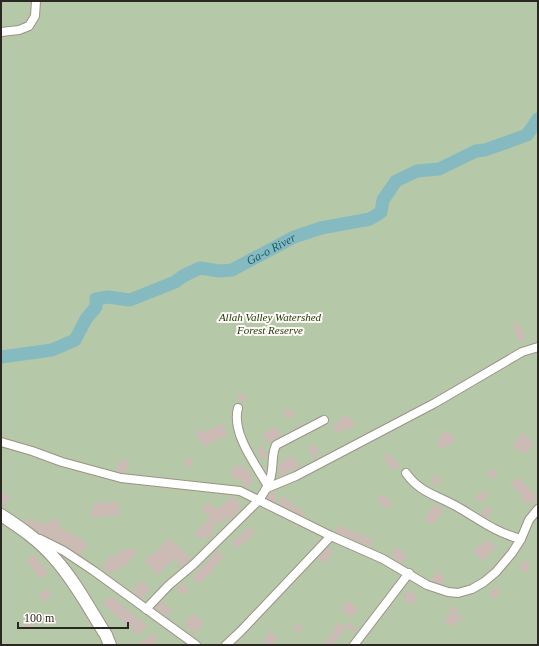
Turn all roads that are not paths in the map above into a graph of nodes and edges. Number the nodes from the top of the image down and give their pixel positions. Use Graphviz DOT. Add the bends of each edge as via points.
graph roads {
  1 [pos="36,1"];
  2 [pos="1,32"];
  3 [pos="538,347"];
  4 [pos="238,408"];
  5 [pos="324,420"];
  6 [pos="1,442"];
  7 [pos="406,473"];
  8 [pos="268,487"];
  9 [pos="259,500"];
  10 [pos="538,509"];
  11 [pos="1,514"];
  12 [pos="30,534"];
  13 [pos="331,536"];
  14 [pos="521,539"];
  15 [pos="409,573"];
  16 [pos="146,609"];
  17 [pos="110,645"];
  18 [pos="196,645"];
  19 [pos="226,645"];
  20 [pos="354,645"];
  1 -- 2 [label="street" via="35,16 29,26"];
  3 -- 8 [label="street" via="522,352 435,403 296,476"];
  4 -- 8 [label="street" via="236,420 240,437"];
  5 -- 8 [label="street" via="276,445"];
  6 -- 9 [label="street" via="121,478 235,489"];
  7 -- 14 [label="street" via="411,481 428,493 454,505 496,531"];
  8 -- 9 [label="street"];
  9 -- 13 [label="street"];
  9 -- 16 [label="street"];
  10 -- 14 [label="street" via="529,520"];
  11 -- 12 [label="main road"];
  12 -- 16 [label="street" via="64,551"];
  12 -- 17 [label="main road" via="66,572"];
  13 -- 15 [label="street"];
  13 -- 19 [label="street"];
  14 -- 15 [label="street" via="496,572 472,589 458,592 439,590"];
  15 -- 20 [label="street"];
  16 -- 18 [label="street"];
}
